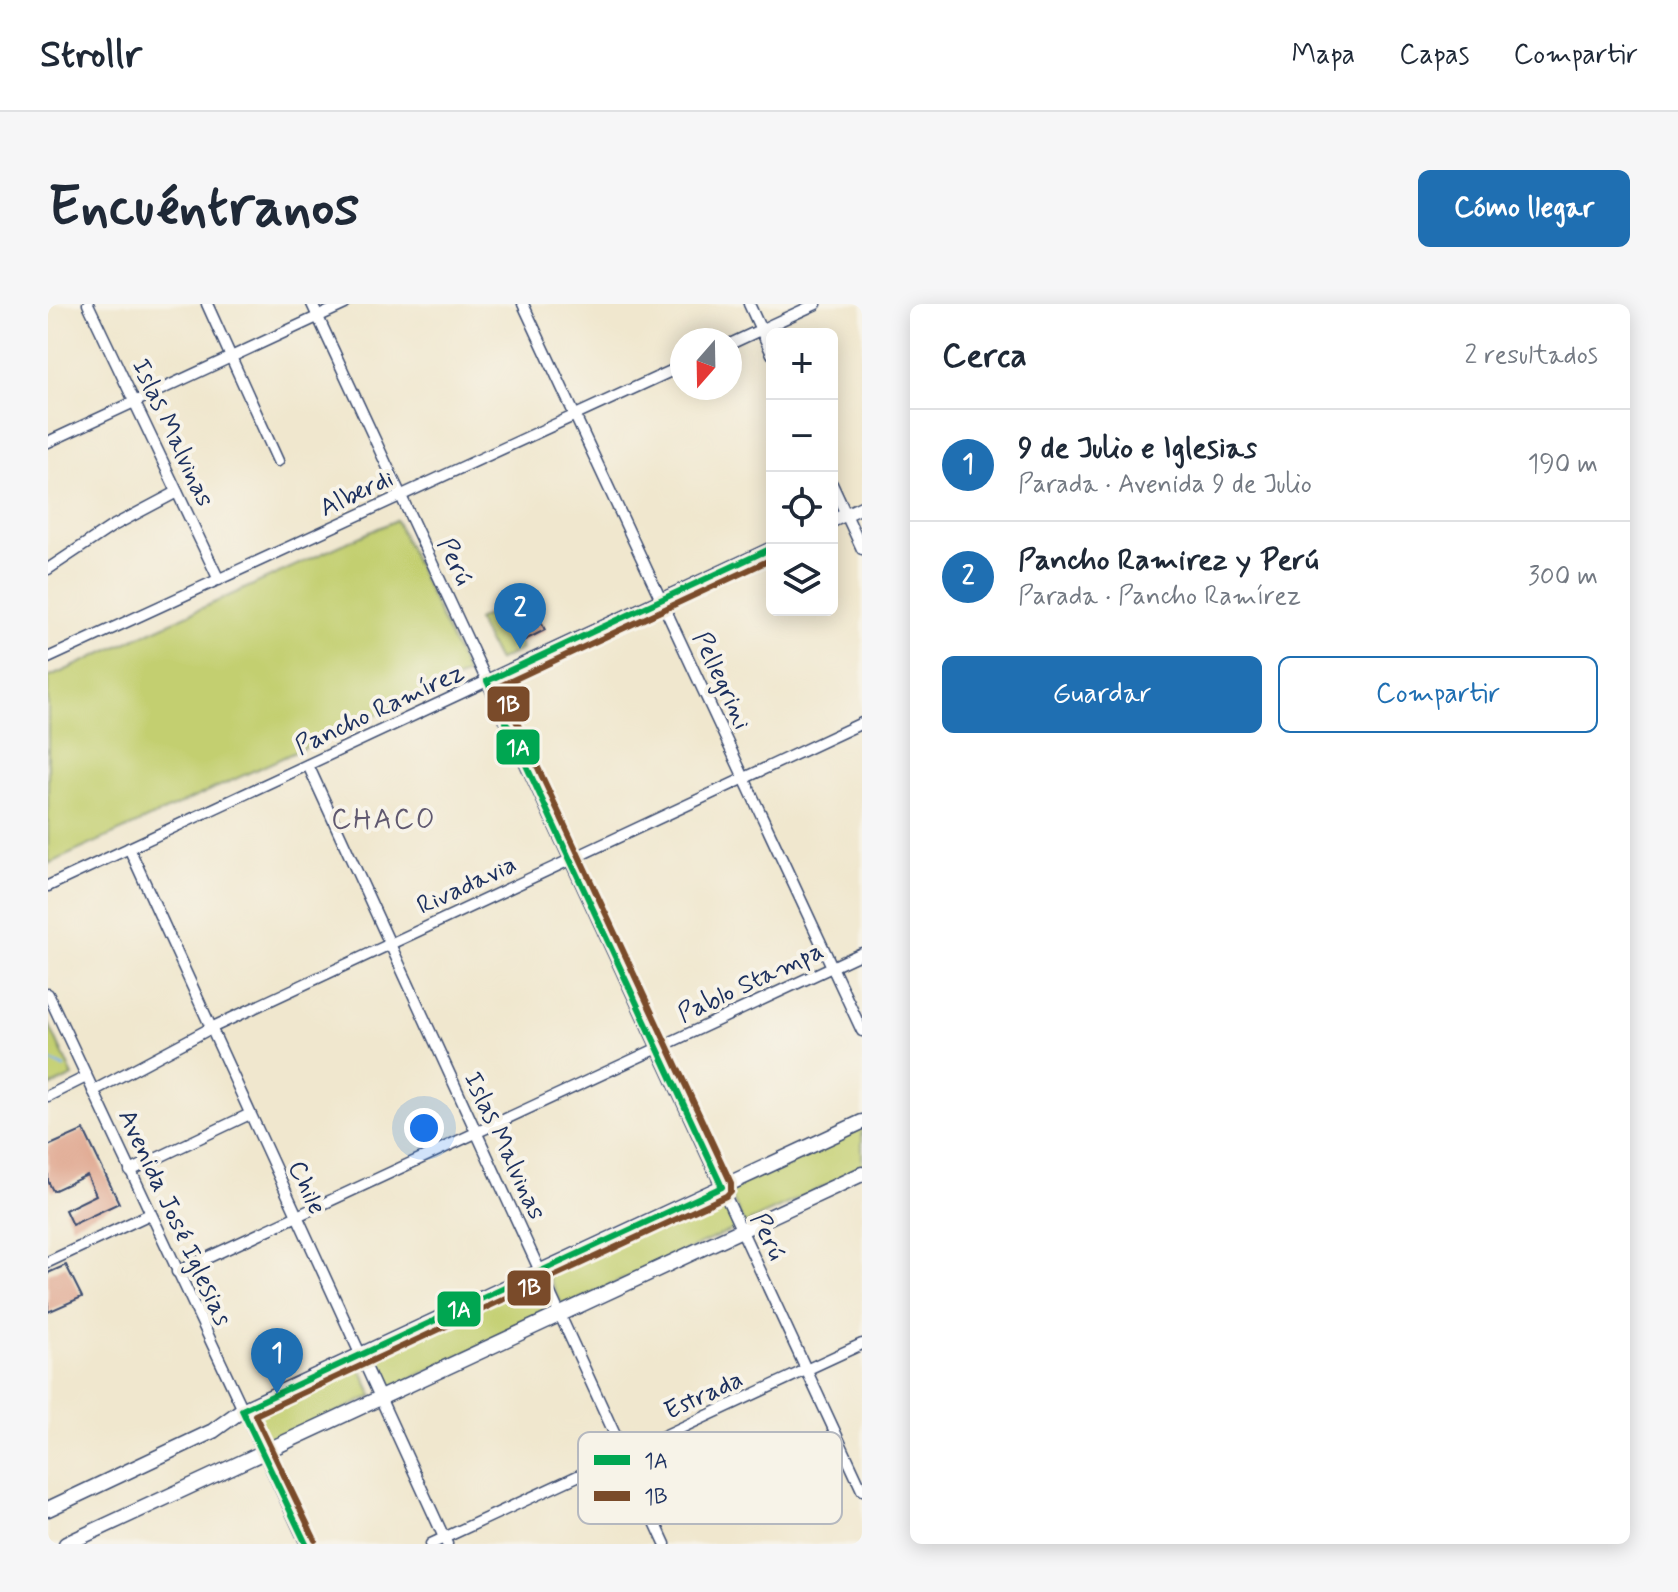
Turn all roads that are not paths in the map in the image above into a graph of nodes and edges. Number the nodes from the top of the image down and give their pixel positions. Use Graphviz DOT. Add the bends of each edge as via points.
graph roads {
  1 [pos="88,304"];
  2 [pos="207,304"];
  3 [pos="312,304"];
  4 [pos="345,304"];
  5 [pos="523,304"];
  6 [pos="749,304"];
  7 [pos="816,304"];
  8 [pos="318,316"];
  9 [pos="761,329"];
  10 [pos="742,338"];
  11 [pos="766,340"];
  12 [pos="232,356"];
  13 [pos="670,371"];
  14 [pos="135,401"];
  15 [pos="575,415"];
  16 [pos="48,442"];
  17 [pos="278,461"];
  18 [pos="177,492"];
  19 [pos="401,495"];
  20 [pos="838,497"];
  21 [pos="862,507"];
  22 [pos="846,514"];
  23 [pos="838,518"];
  24 [pos="862,549"];
  25 [pos="766,551"];
  26 [pos="48,569"];
  27 [pos="219,580"];
  28 [pos="661,600"];
  29 [pos="48,658"];
  30 [pos="487,681"];
  31 [pos="862,723"];
  32 [pos="308,765"];
  33 [pos="744,778"];
  34 [pos="129,848"];
  35 [pos="570,860"];
  36 [pos="48,886"];
  37 [pos="390,944"];
  38 [pos="862,953"];
  39 [pos="832,967"];
  40 [pos="48,994"];
  41 [pos="211,1028"];
  42 [pos="862,1031"];
  43 [pos="657,1048"];
  44 [pos="86,1077"];
  45 [pos="93,1091"];
  46 [pos="48,1096"];
  47 [pos="250,1114"];
  48 [pos="862,1122"];
  49 [pos="476,1132"];
  50 [pos="130,1171"];
  51 [pos="862,1174"];
  52 [pos="722,1187"];
  53 [pos="150,1214"];
  54 [pos="297,1216"];
  55 [pos="741,1230"];
  56 [pos="48,1262"];
  57 [pos="177,1272"];
  58 [pos="540,1272"];
  59 [pos="560,1314"];
  60 [pos="862,1344"];
  61 [pos="361,1355"];
  62 [pos="806,1370"];
  63 [pos="380,1397"];
  64 [pos="242,1410"];
  65 [pos="614,1432"];
  66 [pos="673,1432"];
  67 [pos="835,1432"];
  68 [pos="842,1447"];
  69 [pos="263,1452"];
  70 [pos="578,1477"];
  71 [pos="862,1490"];
  72 [pos="48,1509"];
  73 [pos="656,1524"];
  74 [pos="446,1541"];
  75 [pos="66,1544"];
  76 [pos="306,1544"];
  77 [pos="431,1544"];
  78 [pos="665,1544"];
  1 -- 14 [label="street, Islas Malvinas"];
  2 -- 12 [label="street"];
  3 -- 8 [label="street, Perú"];
  4 -- 8 [label="street"];
  5 -- 15 [label="street, Pellegrini"];
  6 -- 9 [label="street"];
  7 -- 9 [label="street"];
  8 -- 12 [label="street"];
  8 -- 19 [label="street, Perú"];
  9 -- 10 [label="street"];
  9 -- 11 [label="street"];
  12 -- 14 [label="street"];
  12 -- 17 [label="street"];
  13 -- 15 [label="street, Alberdi"];
  14 -- 16 [label="street"];
  14 -- 18 [label="street, Islas Malvinas"];
  15 -- 19 [label="street, Alberdi"];
  15 -- 28 [label="street, Pellegrini"];
  18 -- 26 [label="street"];
  18 -- 27 [label="street, Islas Malvinas"];
  19 -- 27 [label="street, Alberdi"];
  19 -- 30 [label="street, Perú"];
  20 -- 22 [label="street"];
  21 -- 22 [label="street"];
  22 -- 23 [label="street"];
  22 -- 24 [label="street"];
  25 -- 28 [label="street, Pancho Ramírez"];
  27 -- 29 [label="street, Alberdi"];
  28 -- 30 [label="street, Pancho Ramírez"];
  28 -- 33 [label="street, Pellegrini"];
  30 -- 32 [label="street, Pancho Ramírez"];
  30 -- 35 [label="street, Perú"];
  31 -- 33 [label="street, Rivadavia"];
  32 -- 34 [label="street, Pancho Ramírez"];
  32 -- 37 [label="street, Islas Malvinas"];
  33 -- 35 [label="street, Rivadavia"];
  33 -- 39 [label="street, Pellegrini"];
  34 -- 36 [label="street, Pancho Ramírez"];
  34 -- 41 [label="street, Chile"];
  35 -- 37 [label="street, Rivadavia"];
  35 -- 43 [label="street, Perú"];
  37 -- 41 [label="street, Rivadavia"];
  37 -- 49 [label="street, Islas Malvinas"];
  38 -- 39 [label="street, Pablo Stampa"];
  39 -- 42 [label="street, Pellegrini"];
  39 -- 43 [label="street, Pablo Stampa"];
  40 -- 44 [label="street, Avenida José Iglesias"];
  41 -- 45 [label="street, Rivadavia"];
  41 -- 47 [label="street, Chile"];
  43 -- 49 [label="street, Pablo Stampa"];
  43 -- 52 [label="street, Perú"];
  44 -- 45 [label="street, Avenida José Iglesias"];
  44 -- 46 [label="street"];
  45 -- 50 [label="street, Avenida José Iglesias"];
  47 -- 50 [label="street"];
  47 -- 54 [label="street, Chile"];
  48 -- 52 [label="main road"];
  49 -- 54 [label="street, Pablo Stampa"];
  49 -- 58 [label="street, Islas Malvinas"];
  50 -- 53 [label="street, Avenida José Iglesias"];
  51 -- 55 [label="main road"];
  52 -- 55 [label="street, Perú"];
  52 -- 58 [label="main road"];
  53 -- 56 [label="street"];
  53 -- 57 [label="street, Avenida José Iglesias"];
  54 -- 57 [label="street, Pablo Stampa"];
  54 -- 61 [label="street, Chile"];
  55 -- 59 [label="main road"];
  55 -- 62 [label="street, Perú"];
  57 -- 64 [label="street, Avenida José Iglesias"];
  58 -- 59 [label="street, Islas Malvinas"];
  58 -- 61 [label="main road"];
  59 -- 63 [label="main road"];
  59 -- 65 [label="street, Islas Malvinas"];
  60 -- 62 [label="street, Estrada"];
  61 -- 63 [label="street, Chile"];
  61 -- 64 [label="main road"];
  62 -- 66 [label="street, Estrada"];
  62 -- 67 [label="street, Perú"];
  63 -- 69 [label="main road"];
  63 -- 74 [label="street, Chile"];
  64 -- 69 [label="street, Avenida José Iglesias"];
  64 -- 72 [label="main road" via="213,1431"];
  68 -- 71 [label="street, Perú"];
  69 -- 75 [label="main road"];
  69 -- 76 [label="street, Avenida José Iglesias"];
  70 -- 74 [label="street, Estrada"];
  73 -- 78 [label="street, Islas Malvinas"];
  74 -- 77 [label="street, Estrada"];
}
